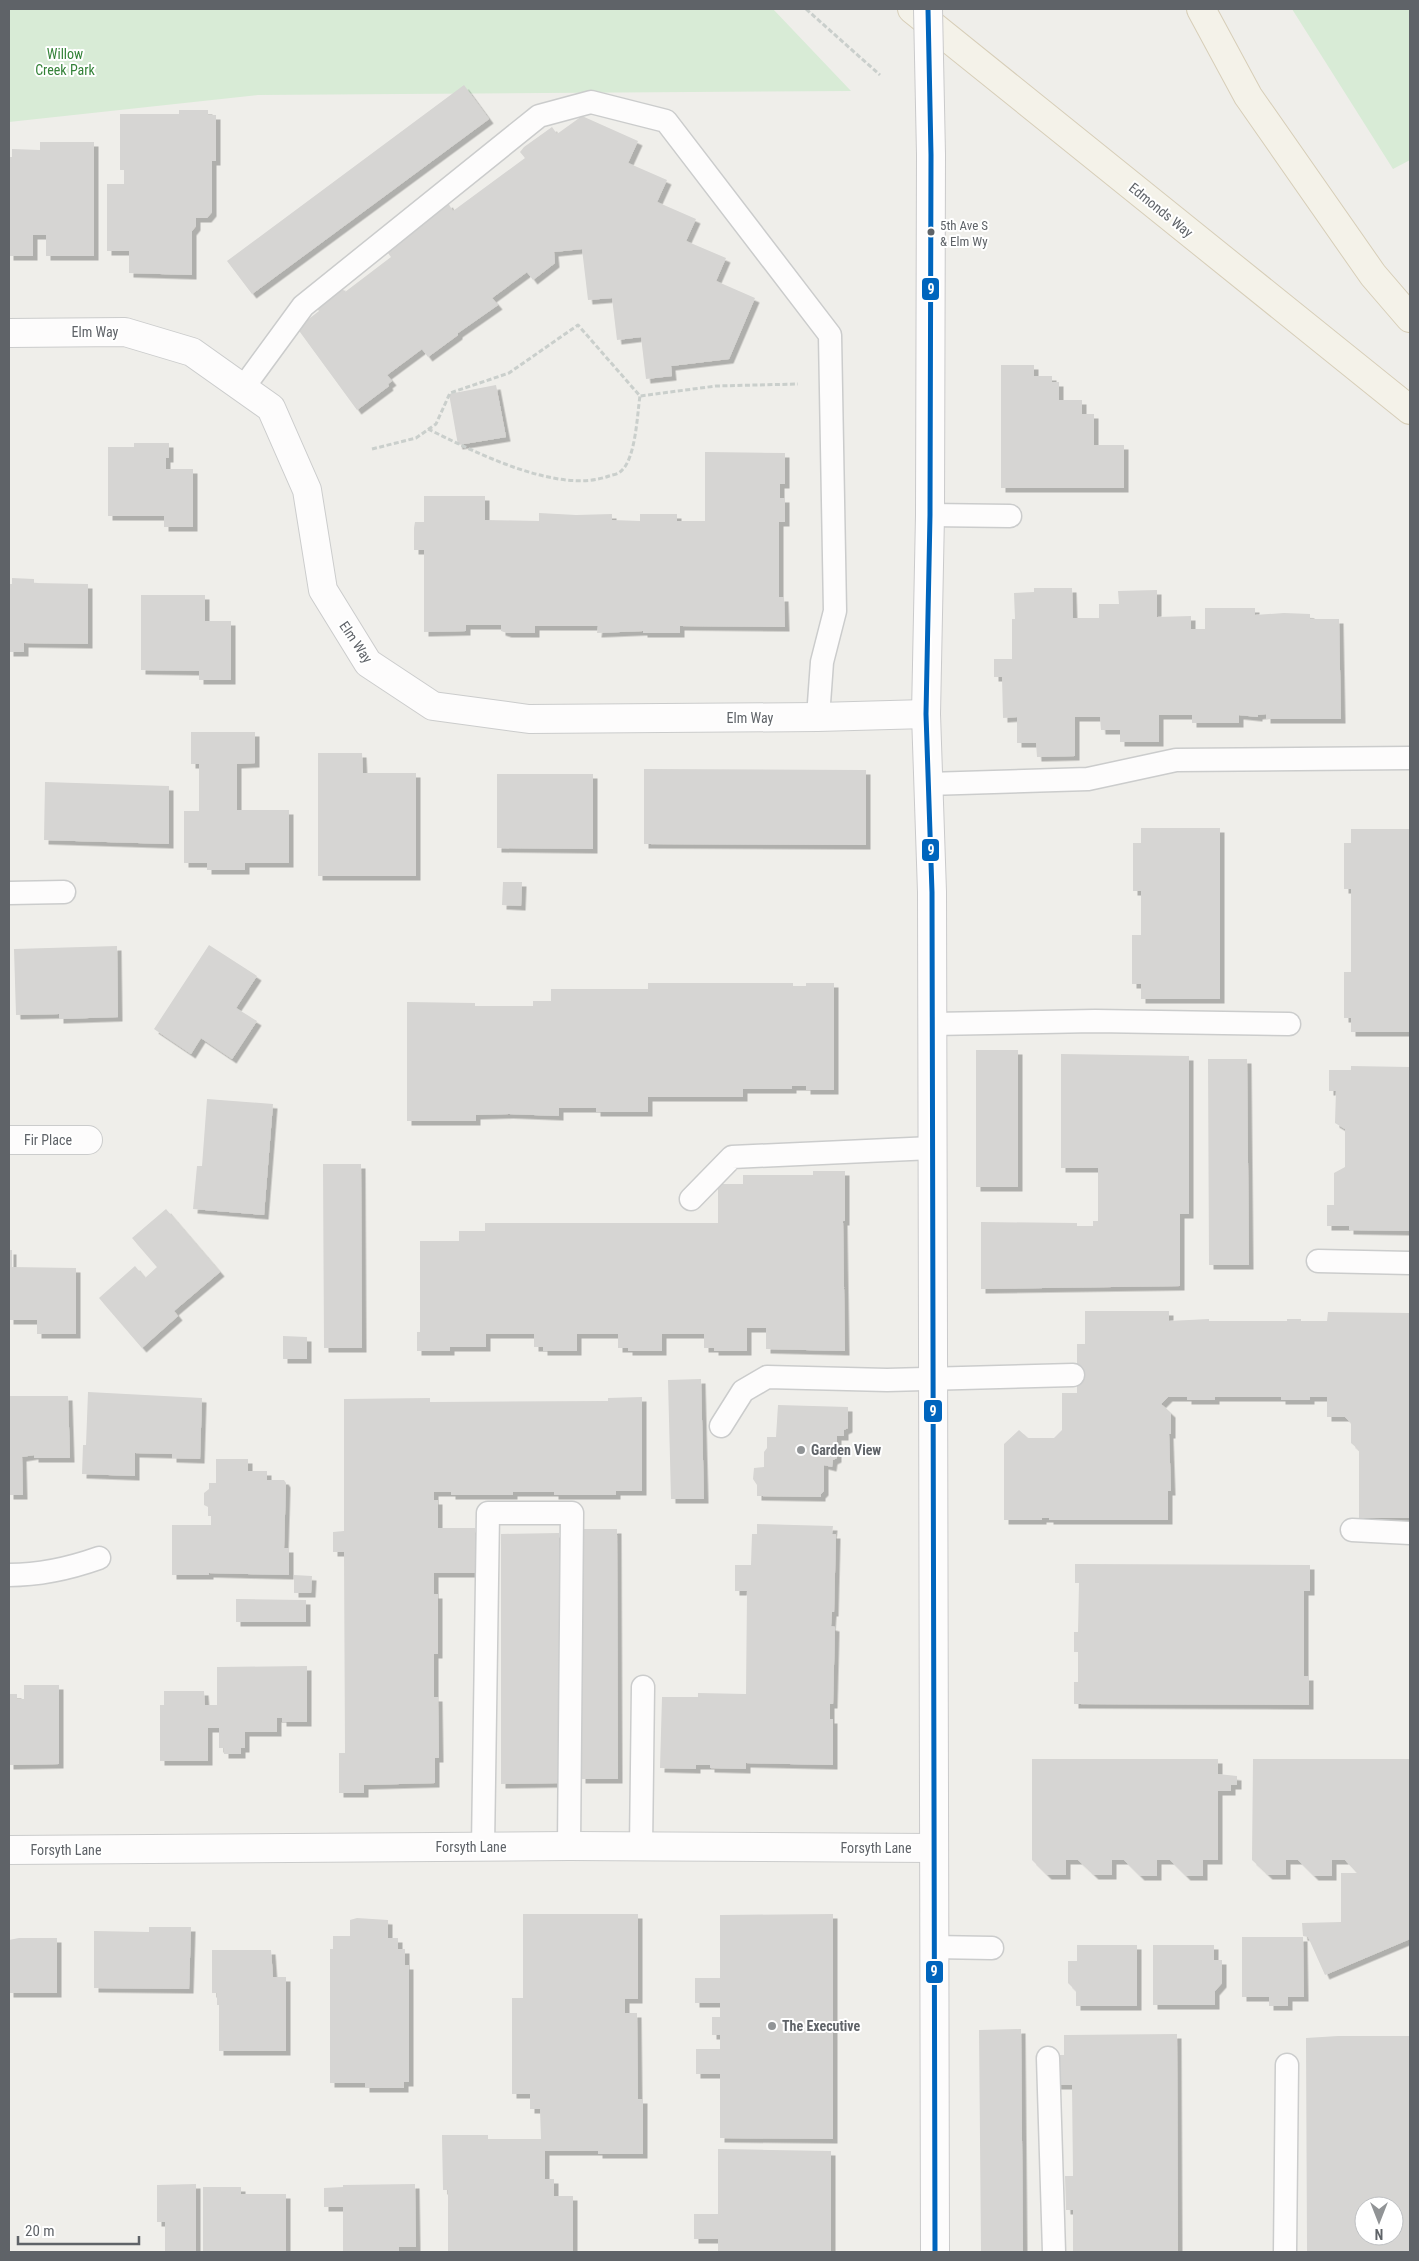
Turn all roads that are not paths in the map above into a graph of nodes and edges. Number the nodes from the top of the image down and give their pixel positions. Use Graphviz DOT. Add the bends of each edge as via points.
graph roads {
  1 [pos="912,9"];
  2 [pos="928,9"];
  3 [pos="1201,9"];
  4 [pos="1410,318"];
  5 [pos="9,333"];
  6 [pos="243,388"];
  7 [pos="1410,410"];
  8 [pos="930,515"];
  9 [pos="1010,516"];
  10 [pos="926,714"];
  11 [pos="818,717"];
  12 [pos="1410,758"];
  13 [pos="928,784"];
  14 [pos="64,892"];
  15 [pos="9,893"];
  16 [pos="932,1024"];
  17 [pos="1289,1024"];
  18 [pos="9,1140"];
  19 [pos="88,1140"];
  20 [pos="932,1148"];
  21 [pos="691,1199"];
  22 [pos="1318,1261"];
  23 [pos="1410,1263"];
  24 [pos="1073,1374"];
  25 [pos="932,1379"];
  26 [pos="721,1426"];
  27 [pos="1352,1530"];
  28 [pos="1410,1533"];
  29 [pos="99,1558"];
  30 [pos="9,1575"];
  31 [pos="643,1687"];
  32 [pos="569,1846"];
  33 [pos="483,1847"];
  34 [pos="641,1848"];
  35 [pos="932,1848"];
  36 [pos="9,1850"];
  37 [pos="933,1947"];
  38 [pos="992,1948"];
  39 [pos="1048,2058"];
  40 [pos="1287,2065"];
  41 [pos="935,2252"];
  42 [pos="1054,2252"];
  43 [pos="1285,2252"];
  1 -- 7 [label="main road, Edmonds Way"];
  2 -- 8 [label="main road, bridge"];
  3 -- 4 [label="main road" via="1248,96 1373,275"];
  5 -- 6 [label="main road, Elm Way" via="125,332 192,352"];
  6 -- 11 [label="main road, Elm Way" via="271,408 307,490 323,590 368,663 433,706 529,719"];
  6 -- 11 [label="lane" via="303,306 539,116 591,102 666,121 830,335 835,611 822,662"];
  8 -- 9 [label="lane"];
  8 -- 10 [label="main road"];
  10 -- 11 [label="main road, Elm Way"];
  10 -- 13 [label="main road"];
  12 -- 13 [label="lane" via="1176,760 1088,779"];
  13 -- 16 [label="main road"];
  14 -- 15 [label="lane"];
  16 -- 17 [label="lane" via="1095,1021"];
  16 -- 20 [label="main road"];
  18 -- 19 [label="main road, Fir Place"];
  20 -- 21 [label="lane" via="732,1157"];
  20 -- 25 [label="main road"];
  22 -- 23 [label="lane"];
  24 -- 25 [label="lane"];
  25 -- 26 [label="lane" via="767,1376 742,1391"];
  25 -- 35 [label="main road"];
  27 -- 28 [label="lane"];
  29 -- 30 [label="lane" via="38,1575"];
  31 -- 34 [label="lane"];
  32 -- 33 [label="main road, Forsyth Lane"];
  32 -- 33 [label="lane" via="572,1514 488,1513"];
  32 -- 34 [label="main road, Forsyth Lane"];
  33 -- 36 [label="main road, Forsyth Lane"];
  34 -- 35 [label="main road, Forsyth Lane"];
  35 -- 37 [label="main road"];
  37 -- 38 [label="lane"];
  37 -- 41 [label="main road"];
  39 -- 42 [label="lane"];
  40 -- 43 [label="lane"];
}
